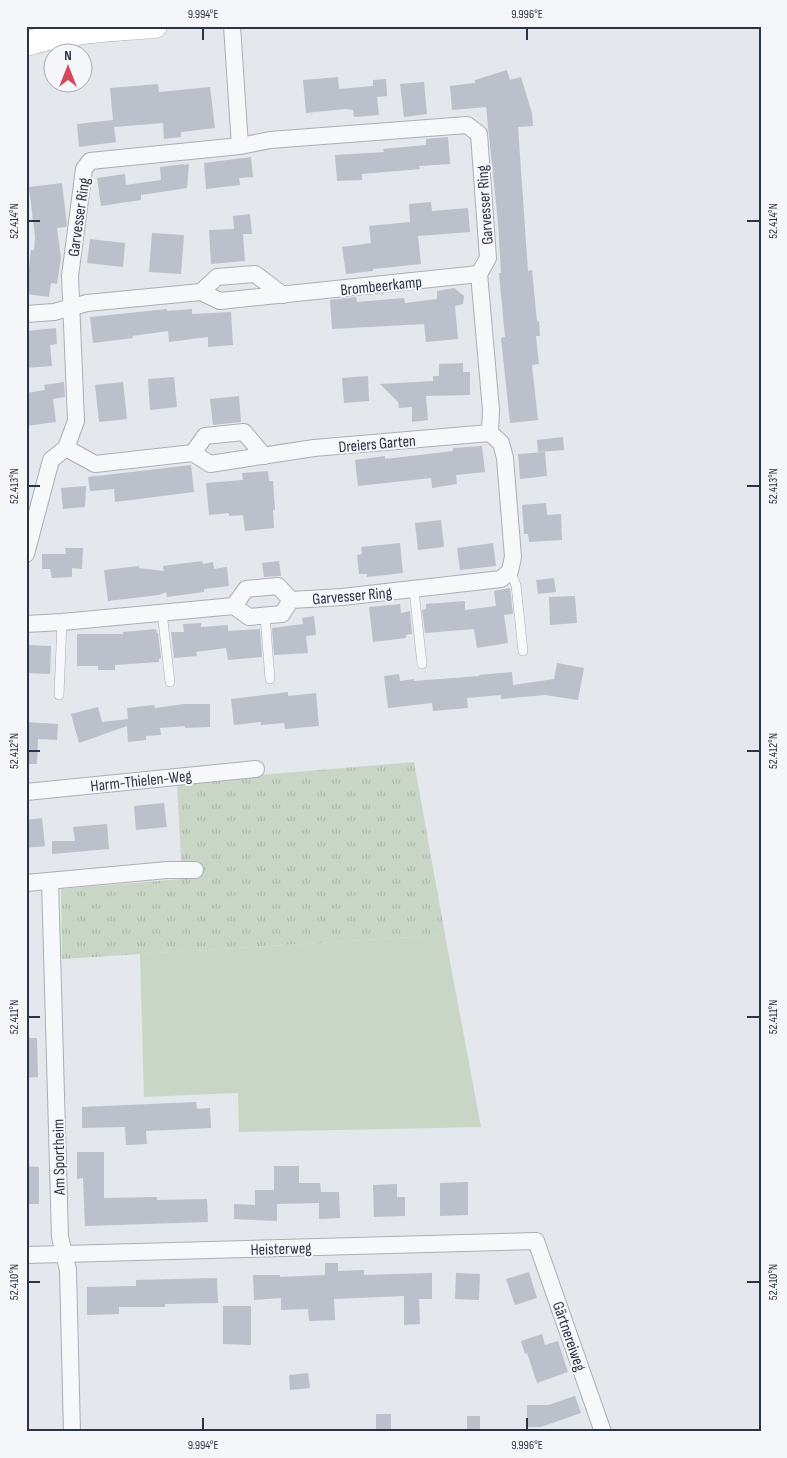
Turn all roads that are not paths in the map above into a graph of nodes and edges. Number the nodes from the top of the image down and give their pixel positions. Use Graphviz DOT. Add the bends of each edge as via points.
graph roads {
  1 [pos="155,26"];
  2 [pos="232,26"];
  3 [pos="26,44"];
  4 [pos="240,146"];
  5 [pos="479,274"];
  6 [pos="201,292"];
  7 [pos="283,295"];
  8 [pos="71,306"];
  9 [pos="26,314"];
  10 [pos="490,433"];
  11 [pos="66,448"];
  12 [pos="193,453"];
  13 [pos="264,456"];
  14 [pos="26,554"];
  15 [pos="510,571"];
  16 [pos="414,590"];
  17 [pos="291,600"];
  18 [pos="234,606"];
  19 [pos="162,612"];
  20 [pos="265,616"];
  21 [pos="62,622"];
  22 [pos="26,624"];
  23 [pos="523,651"];
  24 [pos="422,664"];
  25 [pos="270,679"];
  26 [pos="170,682"];
  27 [pos="58,694"];
  28 [pos="256,769"];
  29 [pos="26,792"];
  30 [pos="195,870"];
  31 [pos="50,881"];
  32 [pos="26,883"];
  33 [pos="536,1241"];
  34 [pos="64,1254"];
  35 [pos="26,1255"];
  36 [pos="72,1432"];
  37 [pos="603,1432"];
  1 -- 3 [label="street" via="97,30"];
  2 -- 4 [label="street"];
  4 -- 5 [label="street, Garvesser Ring" via="270,140 467,125 479,134 480,143 488,258"];
  4 -- 8 [label="street, Garvesser Ring" via="90,161 84,169 70,276"];
  5 -- 7 [label="street, Brombeerkamp"];
  5 -- 10 [label="street, Garvesser Ring" via="491,410"];
  6 -- 7 [label="street, Brombeerkamp" via="220,301"];
  6 -- 7 [label="street" via="217,277 255,274"];
  6 -- 8 [label="street, Brombeerkamp"];
  8 -- 9 [label="street" via="54,312"];
  8 -- 11 [label="street, Garvesser Ring" via="76,421"];
  10 -- 13 [label="street, Dreiers Garten" via="314,448"];
  10 -- 15 [label="street" via="501,443 505,458 513,557"];
  11 -- 12 [label="street" via="95,464"];
  11 -- 14 [label="street, Garvesser Ring" via="51,460"];
  12 -- 13 [label="street, Dreiers Garten" via="210,464"];
  12 -- 13 [label="street" via="206,436 244,432"];
  15 -- 16 [label="street, Garvesser Ring" via="502,579"];
  15 -- 23 [label="lane" via="516,585"];
  16 -- 17 [label="street, Garvesser Ring"];
  16 -- 24 [label="lane, Garvesser Ring"];
  17 -- 18 [label="street, Garvesser Ring" via="278,586 246,589"];
  17 -- 20 [label="street, Garvesser Ring" via="282,614"];
  18 -- 19 [label="street"];
  18 -- 20 [label="street" via="249,616"];
  19 -- 21 [label="street"];
  19 -- 26 [label="lane"];
  20 -- 25 [label="lane"];
  21 -- 22 [label="street"];
  21 -- 27 [label="lane"];
  28 -- 29 [label="street, Harm-Thielen-Weg"];
  30 -- 31 [label="street"];
  31 -- 32 [label="street"];
  31 -- 34 [label="street, Am Sportheim" via="60,1237"];
  33 -- 34 [label="street, Heisterweg"];
  33 -- 37 [label="street, Gärtnereiweg"];
  34 -- 35 [label="street, Heisterweg"];
  34 -- 36 [label="street, Am Sportheim" via="68,1270"];
}
